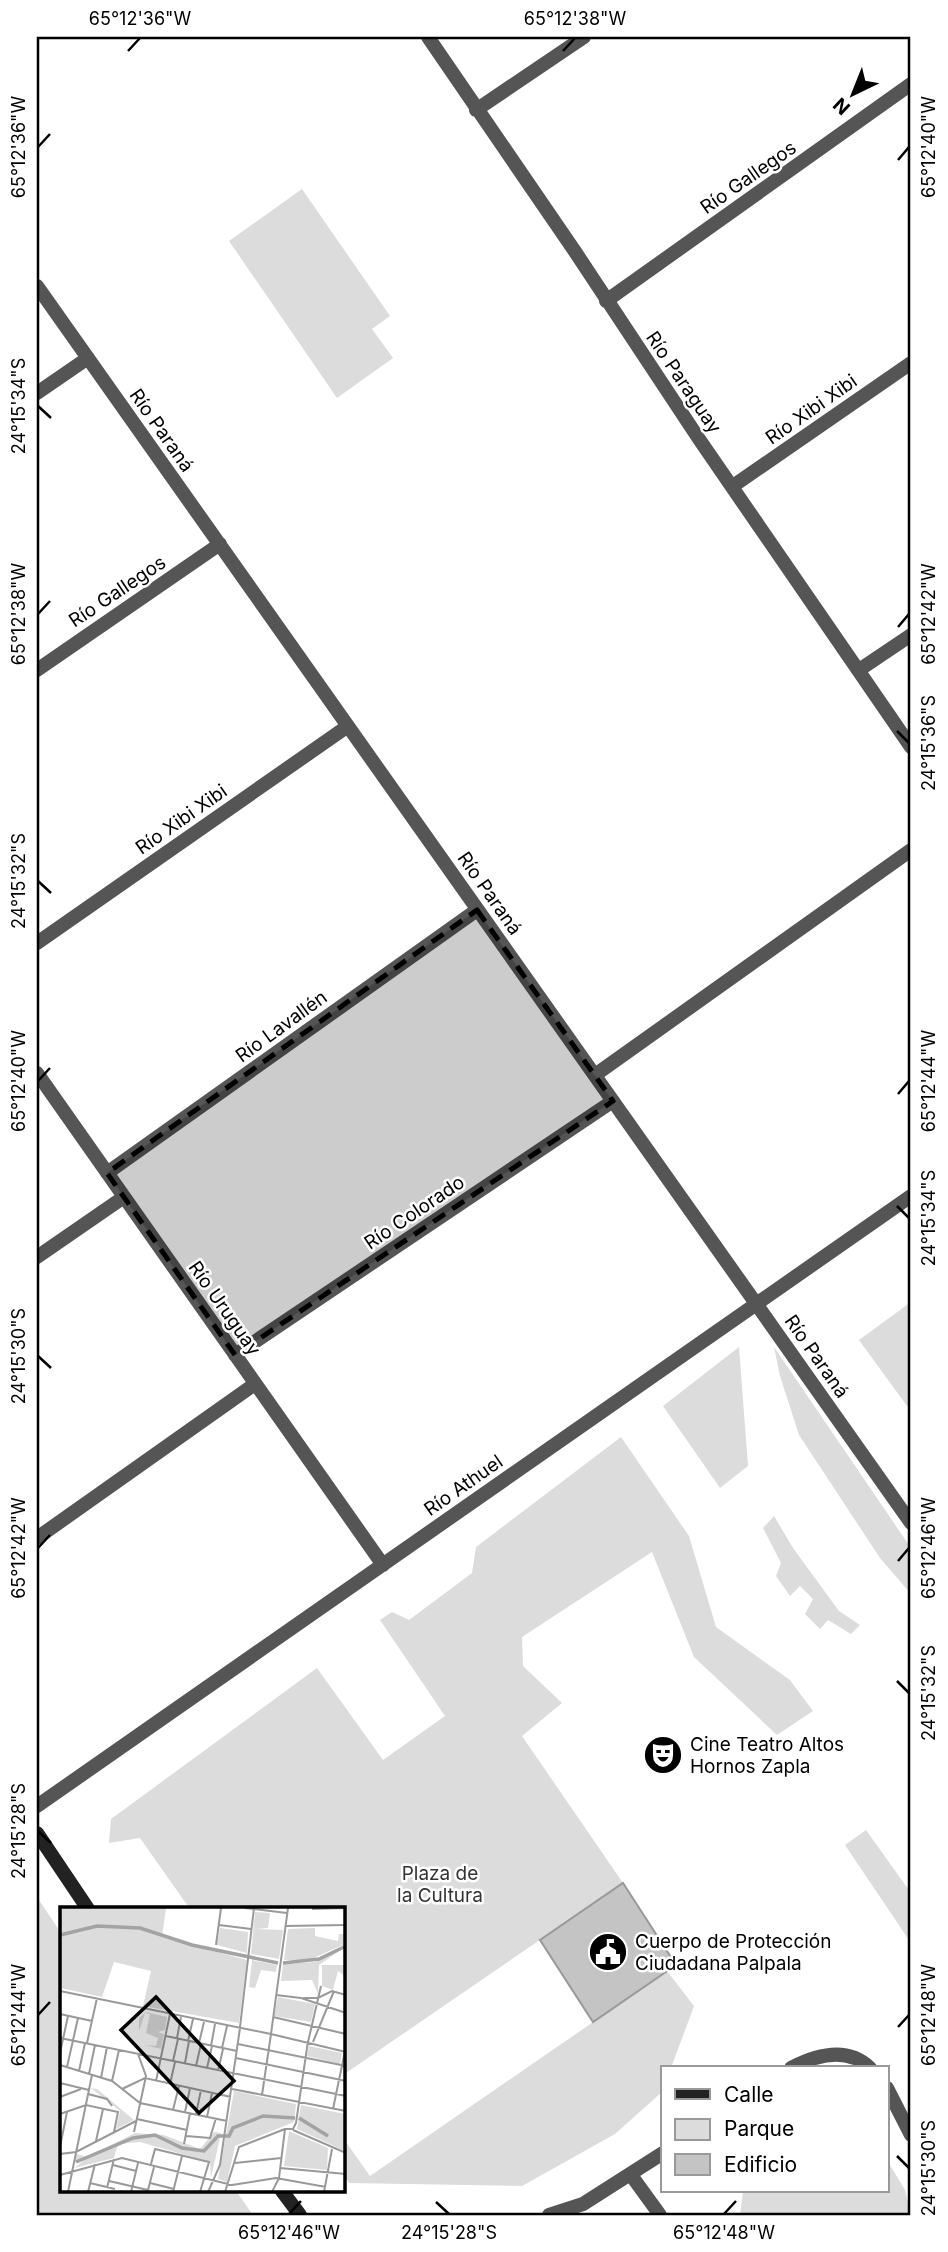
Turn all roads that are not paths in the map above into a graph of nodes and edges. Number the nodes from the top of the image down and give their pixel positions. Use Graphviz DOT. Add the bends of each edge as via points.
graph roads {
  1 [pos="428,37"];
  2 [pos="584,37"];
  3 [pos="911,84"];
  4 [pos="476,110"];
  5 [pos="37,286"];
  6 [pos="606,300"];
  7 [pos="88,358"];
  8 [pos="911,363"];
  9 [pos="37,393"];
  10 [pos="733,486"];
  11 [pos="220,544"];
  12 [pos="911,635"];
  13 [pos="37,670"];
  14 [pos="859,670"];
  15 [pos="348,726"];
  16 [pos="911,747"];
  17 [pos="911,850"];
  18 [pos="477,909"];
  19 [pos="37,943"];
  20 [pos="37,1073"];
  21 [pos="595,1074"];
  22 [pos="613,1101"];
  23 [pos="107,1173"];
  24 [pos="911,1196"];
  25 [pos="124,1197"];
  26 [pos="37,1257"];
  27 [pos="756,1304"];
  28 [pos="235,1355"];
  29 [pos="255,1384"];
  30 [pos="911,1523"];
  31 [pos="37,1538"];
  32 [pos="383,1565"];
  33 [pos="37,1806"];
  34 [pos="37,1833"];
  35 [pos="87,1907"];
  36 [pos="796,2066"];
  37 [pos="868,2066"];
  38 [pos="888,2090"];
  39 [pos="911,2135"];
  40 [pos="661,2154"];
  41 [pos="631,2175"];
  42 [pos="283,2192"];
  43 [pos="300,2215"];
  44 [pos="548,2215"];
  45 [pos="660,2215"];
  1 -- 4 [label="street, Río Paraguay"];
  2 -- 4 [label="street"];
  3 -- 6 [label="street, Río Gallegos"];
  4 -- 6 [label="street, Río Paraguay"];
  5 -- 7 [label="street, Río Paraná"];
  6 -- 10 [label="street, Río Paraguay"];
  7 -- 9 [label="street"];
  7 -- 11 [label="street, Río Paraná"];
  8 -- 10 [label="street, Río Xibi Xibi"];
  10 -- 14 [label="street, Río Paraguay"];
  11 -- 13 [label="street, Río Gallegos"];
  11 -- 15 [label="street, Río Paraná"];
  12 -- 14 [label="street"];
  14 -- 16 [label="street, Río Paraguay"];
  15 -- 18 [label="street, Río Paraná"];
  15 -- 19 [label="street, Río Xibi Xibi"];
  17 -- 21 [label="street"];
  18 -- 21 [label="street, Río Paraná"];
  18 -- 23 [label="street, Río Lavallén"];
  20 -- 23 [label="street, Río Uruguay"];
  21 -- 22 [label="street, Río Paraná"];
  22 -- 27 [label="street, Río Paraná"];
  22 -- 28 [label="street, Río Colorado"];
  23 -- 25 [label="street, Río Uruguay"];
  24 -- 27 [label="street, Río Athuel"];
  25 -- 26 [label="street"];
  25 -- 28 [label="street, Río Uruguay"];
  27 -- 30 [label="street, Río Paraná"];
  27 -- 32 [label="street, Río Athuel"];
  28 -- 29 [label="street, Río Uruguay"];
  29 -- 31 [label="street"];
  29 -- 32 [label="street, Río Uruguay"];
  32 -- 33 [label="street, Río Athuel"];
  34 -- 35 [label="main road"];
  36 -- 37 [label="street" via="839,2054"];
  38 -- 39 [label="street"];
  40 -- 41 [label="street"];
  41 -- 44 [label="street" via="583,2204"];
  41 -- 45 [label="street"];
  42 -- 43 [label="main road"];
}
